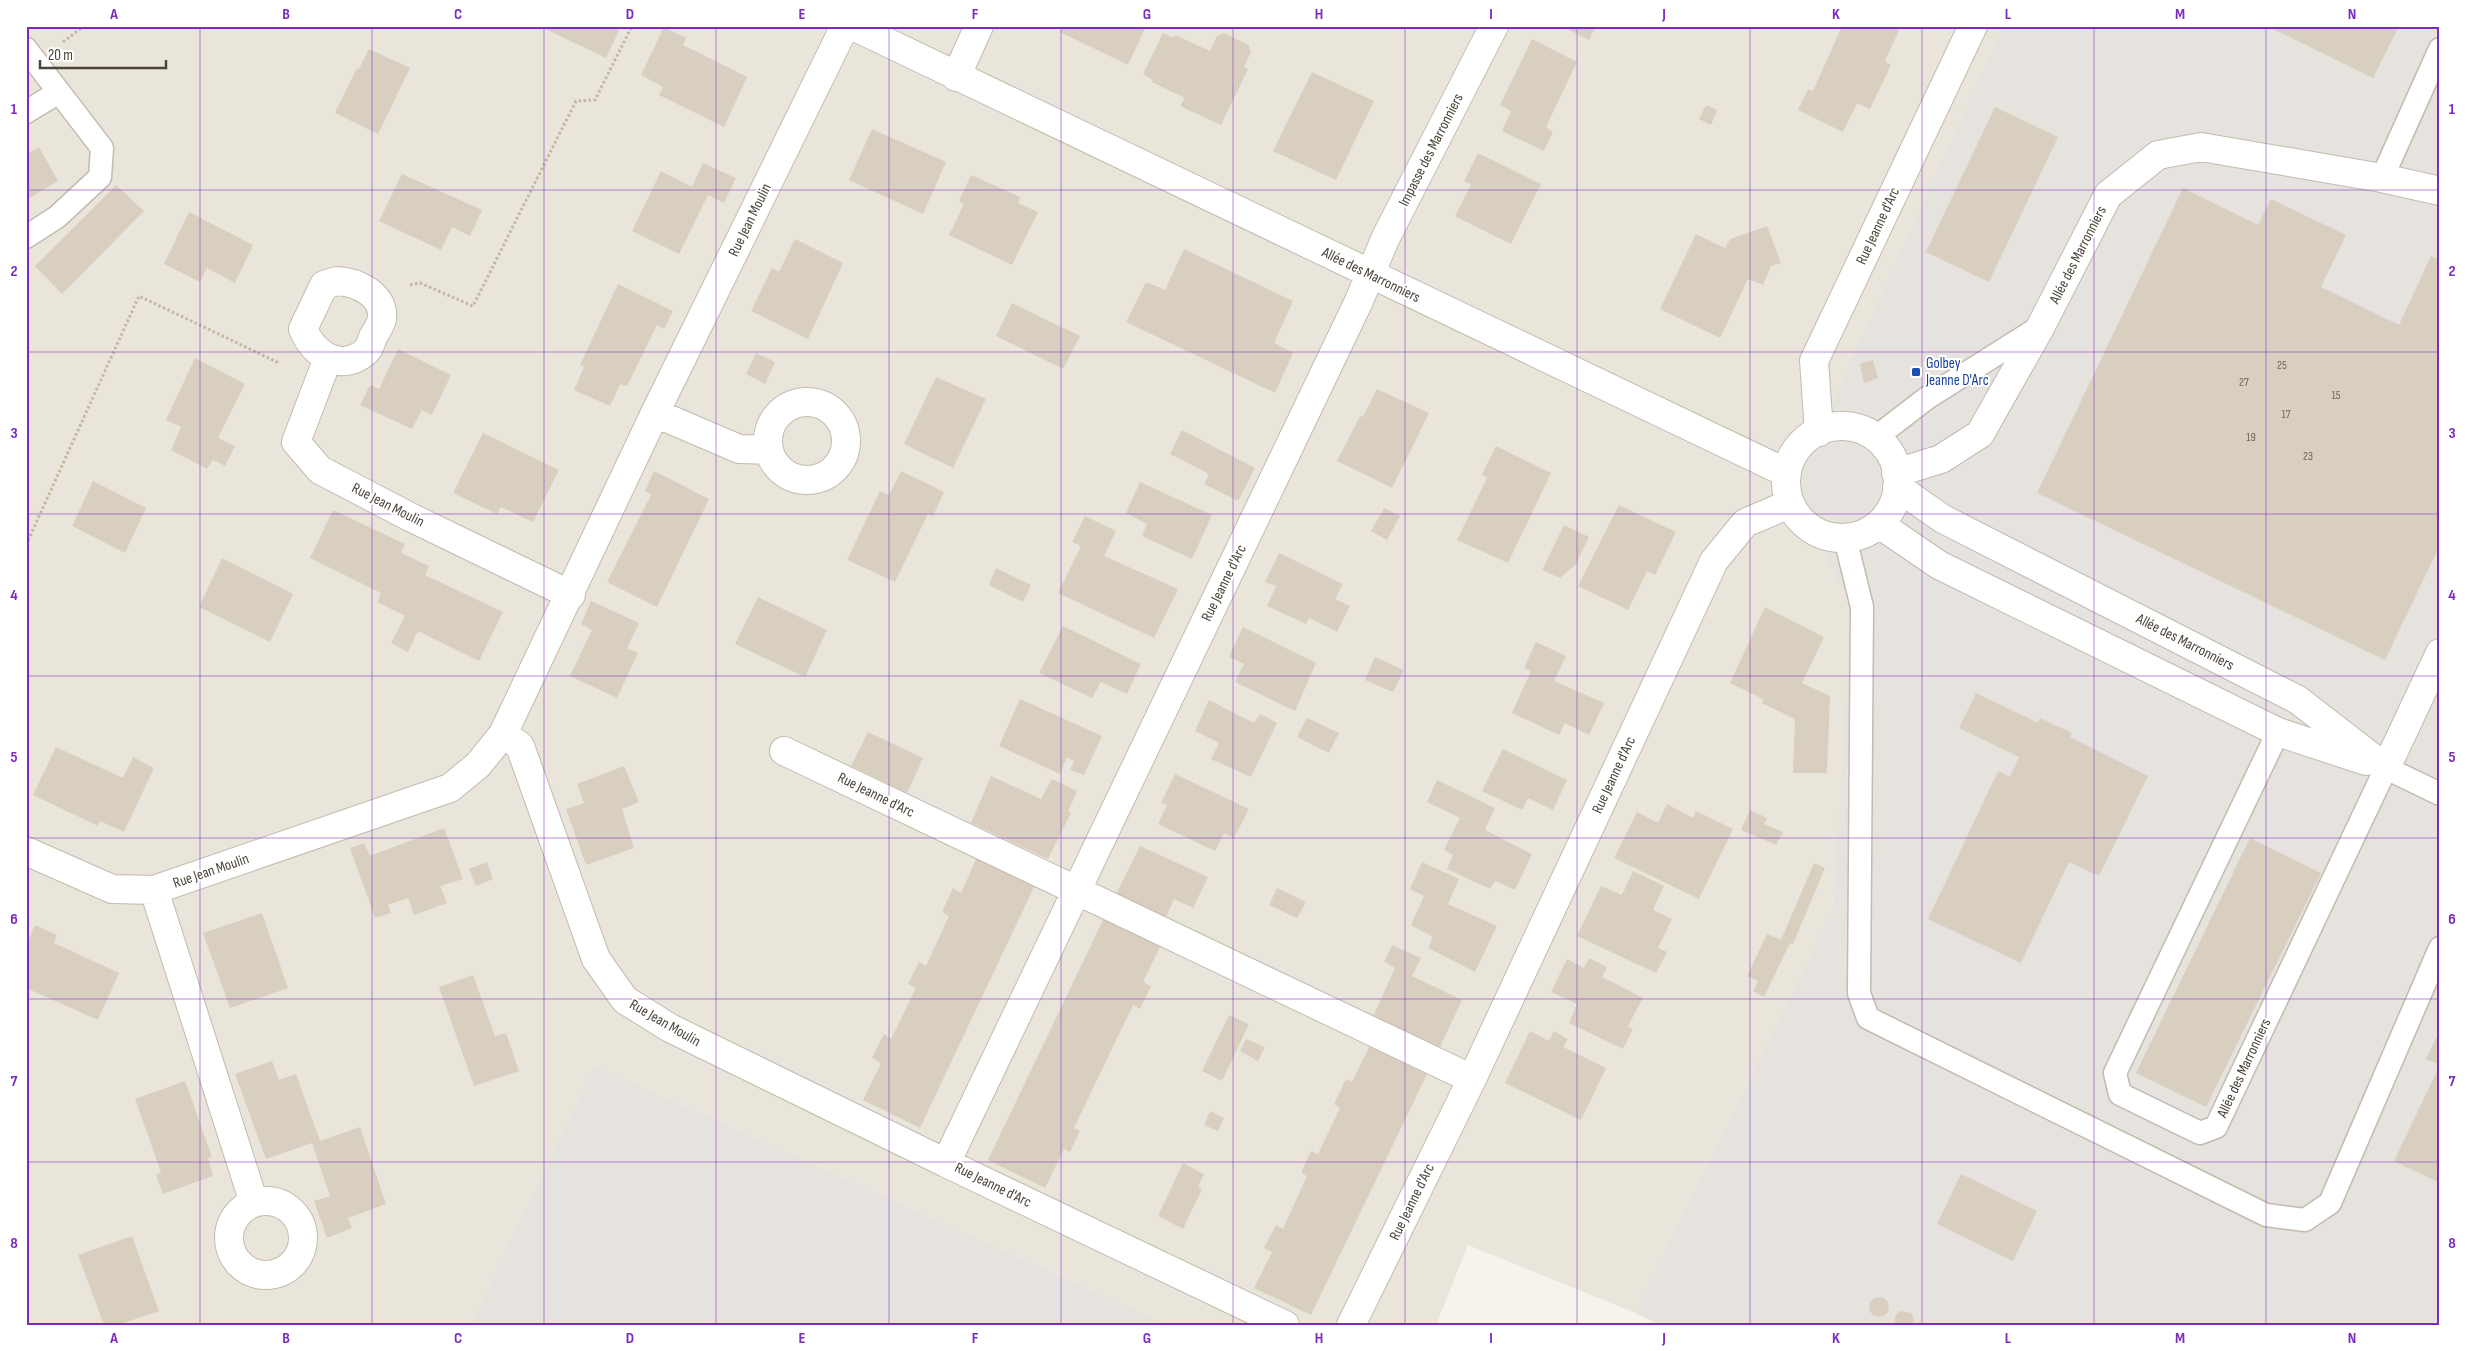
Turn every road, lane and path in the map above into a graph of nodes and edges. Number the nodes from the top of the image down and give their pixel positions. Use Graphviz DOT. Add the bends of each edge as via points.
graph roads {
  1 [pos="632,26"];
  2 [pos="845,26"];
  3 [pos="853,26"];
  4 [pos="979,26"];
  5 [pos="1494,26"];
  6 [pos="1973,26"];
  7 [pos="26,49"];
  8 [pos="2440,49"];
  9 [pos="956,77"];
  10 [pos="59,92"];
  11 [pos="26,112"];
  12 [pos="2382,178"];
  13 [pos="2440,191"];
  14 [pos="26,237"];
  15 [pos="1369,274"];
  16 [pos="372,295"];
  17 [pos="2041,326"];
  18 [pos="323,370"];
  19 [pos="655,413"];
  20 [pos="1819,432"];
  21 [pos="1875,438"];
  22 [pos="768,450"];
  23 [pos="1787,473"];
  24 [pos="1896,480"];
  25 [pos="1789,504"];
  26 [pos="1878,524"];
  27 [pos="1845,538"];
  28 [pos="26,545"];
  29 [pos="571,595"];
  30 [pos="2440,653"];
  31 [pos="2278,732"];
  32 [pos="503,734"];
  33 [pos="784,750"];
  34 [pos="2386,768"];
  35 [pos="2440,794"];
  36 [pos="27,853"];
  37 [pos="154,890"];
  38 [pos="1077,891"];
  39 [pos="2440,948"];
  40 [pos="1472,1078"];
  41 [pos="946,1163"];
  42 [pos="254,1203"];
  43 [pos="1285,1325"];
  44 [pos="1351,1325"];
  1 -- 16 [label="path" via="595,100 576,101 473,306 420,283"];
  2 -- 19 [label="street, Rue Jean Moulin"];
  3 -- 9 [label="street, Allée des Marronniers"];
  4 -- 9 [label="street"];
  5 -- 15 [label="street, Impasse des Marronniers"];
  6 -- 20 [label="street, Rue Jeanne d'Arc" via="1814,361"];
  7 -- 10 [label="lane"];
  8 -- 12 [label="lane"];
  9 -- 15 [label="street, Allée des Marronniers"];
  10 -- 11 [label="lane"];
  10 -- 14 [label="lane" via="102,148 100,177 57,217"];
  12 -- 13 [label="street, Allée des Marronniers"];
  12 -- 17 [label="street, Allée des Marronniers" via="2201,147 2158,155 2108,195"];
  15 -- 23 [label="street, Allée des Marronniers"];
  15 -- 38 [label="street, Rue Jeanne d'Arc"];
  16 -- 18 [label="street" via="382,319 366,353"];
  16 -- 18 [label="street" via="362,286 350,282 324,285 303,329"];
  17 -- 21 [label="lane" via="1927,398"];
  17 -- 24 [label="street, Allée des Marronniers" via="1980,434 1941,459"];
  18 -- 28 [label="path" via="139,296"];
  18 -- 29 [label="street, Rue Jean Moulin" via="296,442 320,470"];
  19 -- 22 [label="street" via="738,449"];
  19 -- 29 [label="street, Rue Jean Moulin"];
  20 -- 21 [label="street" via="1849,427"];
  20 -- 23 [label="street" via="1797,448"];
  21 -- 24 [label="street" via="1884,445 1894,462"];
  23 -- 25 [label="street" via="1785,484"];
  24 -- 26 [label="street" via="1895,500"];
  24 -- 34 [label="street, Allée des Marronniers" via="1943,519 2298,700"];
  25 -- 27 [label="street" via="1800,520 1816,532"];
  25 -- 40 [label="street, Rue Jeanne d'Arc" via="1745,523 1714,561"];
  26 -- 27 [label="street" via="1862,534"];
  26 -- 31 [label="street" via="1939,565"];
  27 -- 39 [label="lane" via="1862,607 1859,993 1868,1018 2266,1215 2305,1220 2330,1203"];
  29 -- 32 [label="street, Rue Jean Moulin"];
  30 -- 34 [label="street, Allée des Marronniers"];
  31 -- 34 [label="street"];
  31 -- 34 [label="lane, Allée des Marronniers" via="2115,1073 2120,1094 2200,1133 2216,1127"];
  32 -- 37 [label="street, Rue Jean Moulin" via="478,765 450,788"];
  32 -- 41 [label="street, Rue Jean Moulin" via="520,746 596,959 625,1000 670,1028"];
  33 -- 38 [label="street, Rue Jeanne d'Arc"];
  34 -- 35 [label="lane"];
  36 -- 37 [label="street, Rue Jean Moulin" via="112,889"];
  37 -- 42 [label="street, Rue Jean Moulin"];
  38 -- 40 [label="street, Rue Jeanne d'Arc"];
  38 -- 41 [label="street, Rue Jeanne d'Arc"];
  40 -- 44 [label="street, Rue Jeanne d'Arc"];
  41 -- 43 [label="street, Rue Jeanne d'Arc"];
}
